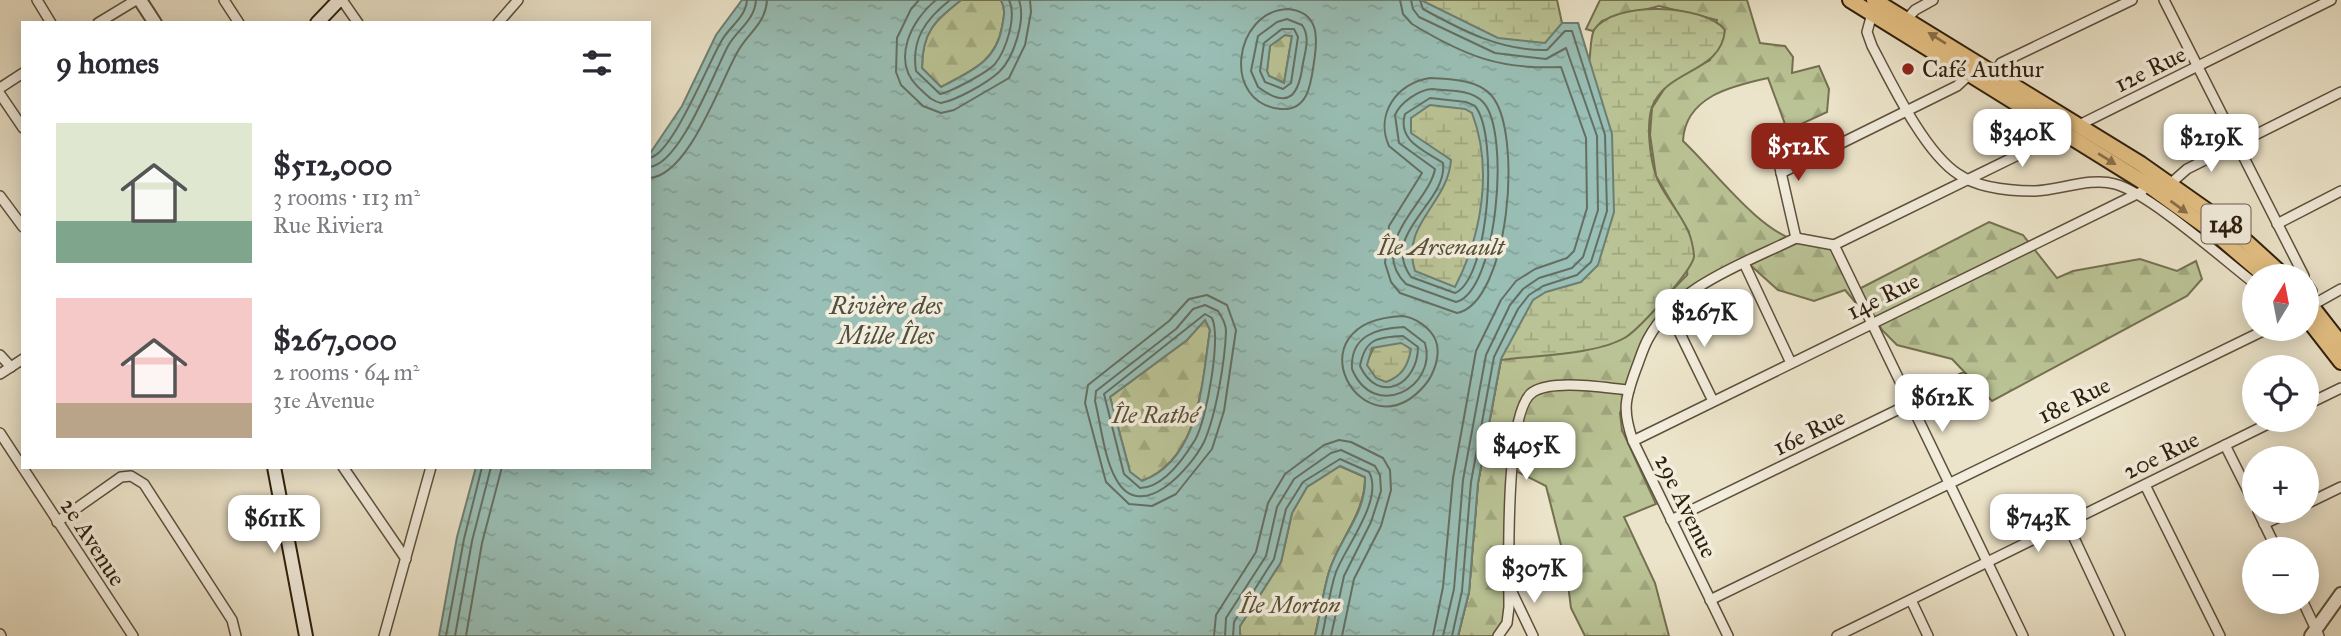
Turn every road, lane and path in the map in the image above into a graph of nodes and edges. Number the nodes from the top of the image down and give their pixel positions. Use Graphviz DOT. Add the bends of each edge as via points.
graph roads {
  1 [pos="37,0"];
  2 [pos="138,0"];
  3 [pos="224,0"];
  4 [pos="341,0"];
  5 [pos="518,0"];
  6 [pos="1850,0"];
  7 [pos="1933,0"];
  8 [pos="2132,0"];
  9 [pos="2164,0"];
  10 [pos="2331,0"];
  11 [pos="1874,5"];
  12 [pos="1907,19"];
  13 [pos="50,21"];
  14 [pos="101,21"];
  15 [pos="154,21"];
  16 [pos="238,21"];
  17 [pos="319,21"];
  18 [pos="357,21"];
  19 [pos="500,21"];
  20 [pos="2198,67"];
  21 [pos="1971,73"];
  22 [pos="1994,73"];
  23 [pos="21,74"];
  24 [pos="0,88"];
  25 [pos="2341,92"];
  26 [pos="0,94"];
  27 [pos="1908,109"];
  28 [pos="21,125"];
  29 [pos="2078,125"];
  30 [pos="2064,132"];
  31 [pos="1772,133"];
  32 [pos="2237,145"];
  33 [pos="1781,173"];
  34 [pos="1968,179"];
  35 [pos="2170,184"];
  36 [pos="2148,185"];
  37 [pos="2341,191"];
  38 [pos="2136,194"];
  39 [pos="0,196"];
  40 [pos="21,224"];
  41 [pos="2277,224"];
  42 [pos="1796,239"];
  43 [pos="1834,245"];
  44 [pos="1744,263"];
  45 [pos="2251,264"];
  46 [pos="2271,264"];
  47 [pos="2298,264"];
  48 [pos="2242,274"];
  49 [pos="2341,289"];
  50 [pos="2319,301"];
  51 [pos="1669,310"];
  52 [pos="2319,319"];
  53 [pos="1872,324"];
  54 [pos="2319,325"];
  55 [pos="2242,341"];
  56 [pos="2341,344"];
  57 [pos="0,355"];
  58 [pos="21,360"];
  59 [pos="2341,362"];
  60 [pos="1791,363"];
  61 [pos="10,367"];
  62 [pos="0,374"];
  63 [pos="1963,377"];
  64 [pos="2341,388"];
  65 [pos="1629,390"];
  66 [pos="2319,399"];
  67 [pos="1713,401"];
  68 [pos="1910,403"];
  69 [pos="2252,432"];
  70 [pos="0,433"];
  71 [pos="1633,441"];
  72 [pos="2225,445"];
  73 [pos="21,466"];
  74 [pos="23,469"];
  75 [pos="274,469"];
  76 [pos="345,469"];
  77 [pos="430,469"];
  78 [pos="2242,479"];
  79 [pos="1949,483"];
  80 [pos="2145,485"];
  81 [pos="2341,487"];
  82 [pos="2319,498"];
  83 [pos="1671,520"];
  84 [pos="57,522"];
  85 [pos="2067,523"];
  86 [pos="2264,524"];
  87 [pos="2270,537"];
  88 [pos="406,559"];
  89 [pos="1987,562"];
  90 [pos="1509,587"];
  91 [pos="2341,594"];
  92 [pos="1710,600"];
  93 [pos="1911,600"];
  94 [pos="2308,614"];
  95 [pos="2315,634"];
  96 [pos="133,636"];
  97 [pos="236,636"];
  98 [pos="306,636"];
  99 [pos="384,636"];
  100 [pos="1498,636"];
  101 [pos="1533,636"];
  102 [pos="1728,636"];
  103 [pos="1837,636"];
  104 [pos="1928,636"];
  105 [pos="2023,636"];
  106 [pos="2120,636"];
  107 [pos="2220,636"];
  1 -- 13 [label="street"];
  2 -- 14 [label="street"];
  2 -- 15 [label="main road"];
  3 -- 16 [label="street"];
  4 -- 17 [label="main road"];
  4 -- 18 [label="street"];
  5 -- 19 [label="street"];
  6 -- 11 [label="main road, 148"];
  7 -- 12 [label="street"];
  8 -- 22 [label="street" via="2001,64"];
  9 -- 20 [label="street"];
  10 -- 20 [label="street, 12e Rue"];
  11 -- 12 [label="main road, 148"];
  11 -- 21 [label="main road, 148"];
  11 -- 27 [label="street" via="1868,37"];
  22 -- 12 [label="main road, 148, one-way"];
  20 -- 29 [label="street, 12e Rue"];
  20 -- 32 [label="street"];
  21 -- 27 [label="street" via="1957,86"];
  21 -- 30 [label="main road, 148"];
  22 -- 29 [label="main road, 148"];
  23 -- 24 [label="street"];
  25 -- 32 [label="street"];
  26 -- 28 [label="street"];
  27 -- 33 [label="street"];
  27 -- 34 [label="street" via="1941,159"];
  29 -- 30 [label="street, 12e Rue"];
  29 -- 35 [label="main road, 148"];
  30 -- 34 [label="street, 12e Rue"];
  30 -- 36 [label="main road, 148, one-way"];
  31 -- 33 [label="street"];
  32 -- 35 [label="street" via="2187,169"];
  32 -- 41 [label="street"];
  33 -- 42 [label="street"];
  34 -- 38 [label="street" via="2024,191 2109,183"];
  34 -- 43 [label="street, 12e Rue"];
  35 -- 46 [label="main road, 148" via="2238,233"];
  36 -- 38 [label="street, 14e Rue"];
  36 -- 45 [label="main road, 148, one-way"];
  37 -- 41 [label="street"];
  38 -- 48 [label="street"];
  38 -- 53 [label="street, 14e Rue"];
  39 -- 40 [label="street"];
  41 -- 47 [label="street"];
  42 -- 43 [label="street"];
  42 -- 44 [label="street, 29e Avenue"];
  43 -- 53 [label="street"];
  44 -- 51 [label="street, 29e Avenue"];
  44 -- 60 [label="street"];
  49 -- 50 [label="street"];
  51 -- 65 [label="street, 29e Avenue" via="1648,338"];
  51 -- 67 [label="street"];
  52 -- 56 [label="main road"];
  53 -- 60 [label="street, 14e Rue"];
  53 -- 68 [label="street"];
  54 -- 59 [label="main road"];
  55 -- 79 [label="street, 18e Rue"];
  57 -- 61 [label="street"];
  58 -- 61 [label="street"];
  60 -- 67 [label="street, 14e Rue"];
  61 -- 62 [label="street"];
  63 -- 68 [label="street, 16e Rue"];
  64 -- 66 [label="street"];
  65 -- 71 [label="street, 29e Avenue" via="1625,419"];
  65 -- 90 [label="street" via="1547,386 1530,393 1520,410 1511,468"];
  67 -- 71 [label="street, 14e Rue"];
  68 -- 79 [label="street"];
  68 -- 83 [label="street, 16e Rue"];
  69 -- 72 [label="street, 20e Rue"];
  70 -- 73 [label="street, 2e Avenue"];
  71 -- 83 [label="street, 29e Avenue"];
  72 -- 78 [label="street"];
  72 -- 80 [label="street, 20e Rue"];
  74 -- 84 [label="street, 2e Avenue"];
  75 -- 98 [label="main road"];
  76 -- 88 [label="street"];
  77 -- 88 [label="street"];
  79 -- 89 [label="street"];
  79 -- 92 [label="street, 18e Rue"];
  80 -- 85 [label="street, 20e Rue"];
  80 -- 107 [label="street"];
  81 -- 82 [label="street"];
  83 -- 92 [label="street, 29e Avenue"];
  84 -- 96 [label="street, 2e Avenue"];
  84 -- 97 [label="street" via="121,477 131,476 144,484 232,620"];
  85 -- 89 [label="street, 20e Rue"];
  85 -- 106 [label="street"];
  86 -- 87 [label="street"];
  88 -- 99 [label="street"];
  89 -- 93 [label="street, 20e Rue"];
  89 -- 105 [label="street"];
  90 -- 100 [label="street" via="1507,623"];
  90 -- 101 [label="street"];
  91 -- 95 [label="main road"];
  92 -- 102 [label="street, 29e Avenue"];
  93 -- 103 [label="street, 20e Rue"];
  93 -- 104 [label="street"];
  94 -- 95 [label="street"];
}
